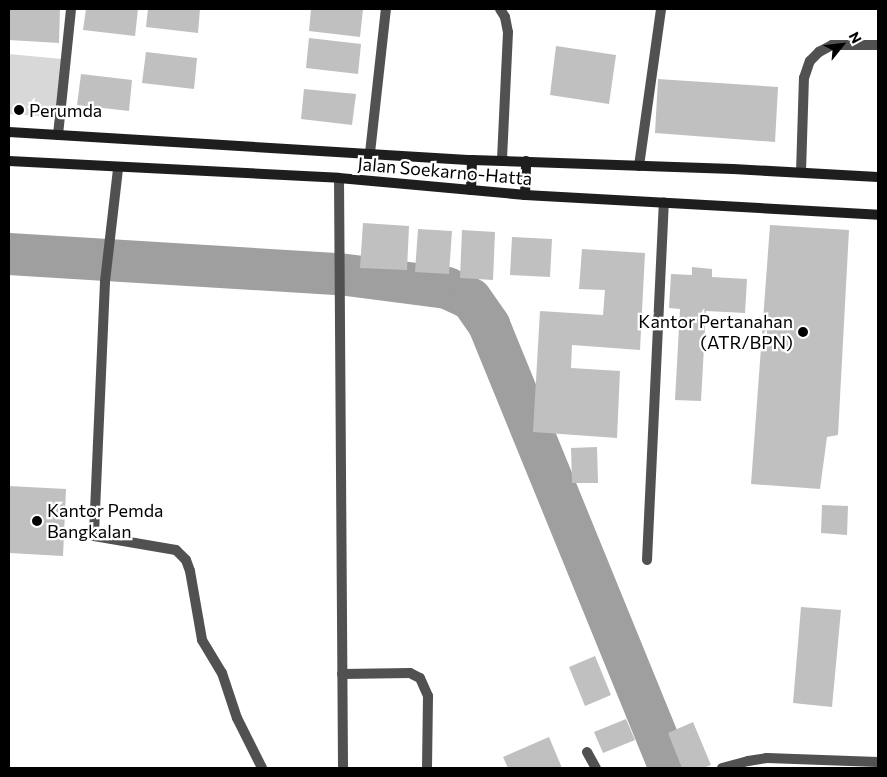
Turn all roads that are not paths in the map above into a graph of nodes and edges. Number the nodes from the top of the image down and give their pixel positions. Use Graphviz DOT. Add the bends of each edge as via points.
graph roads {
  1 [pos="71,9"];
  2 [pos="386,9"];
  3 [pos="500,9"];
  4 [pos="661,9"];
  5 [pos="878,45"];
  6 [pos="9,132"];
  7 [pos="58,134"];
  8 [pos="370,153"];
  9 [pos="472,160"];
  10 [pos="502,160"];
  11 [pos="9,162"];
  12 [pos="526,162"];
  13 [pos="639,166"];
  14 [pos="118,169"];
  15 [pos="801,172"];
  16 [pos="878,177"];
  17 [pos="338,178"];
  18 [pos="470,190"];
  19 [pos="525,195"];
  20 [pos="664,202"];
  21 [pos="878,215"];
  22 [pos="647,560"];
  23 [pos="342,674"];
  24 [pos="587,752"];
  25 [pos="878,762"];
  26 [pos="262,768"];
  27 [pos="343,768"];
  28 [pos="427,768"];
  29 [pos="596,768"];
  30 [pos="722,768"];
  1 -- 7 [label="street"];
  2 -- 8 [label="street"];
  3 -- 10 [label="street" via="506,17 508,32"];
  4 -- 13 [label="street"];
  5 -- 15 [label="street" via="832,46 810,61 804,78"];
  6 -- 7 [label="main road, Jalan Soekarno-Hatta"];
  7 -- 8 [label="main road, Jalan Soekarno-Hatta"];
  8 -- 9 [label="main road, Jalan Soekarno-Hatta"];
  9 -- 10 [label="main road, Jalan Soekarno-Hatta"];
  9 -- 18 [label="main road"];
  10 -- 12 [label="main road, Jalan Soekarno-Hatta"];
  11 -- 14 [label="main road, Jalan Soekarno-Hatta"];
  12 -- 13 [label="main road, Jalan Soekarno-Hatta"];
  12 -- 19 [label="main road"];
  13 -- 15 [label="main road, Jalan Soekarno-Hatta"];
  14 -- 17 [label="main road, Jalan Soekarno-Hatta"];
  14 -- 26 [label="street" via="105,282 94,536 176,550 186,560 202,640 222,673 237,718"];
  15 -- 16 [label="main road, Jalan Soekarno-Hatta"];
  17 -- 18 [label="main road, Jalan Soekarno-Hatta"];
  17 -- 23 [label="street"];
  18 -- 19 [label="main road, Jalan Soekarno-Hatta"];
  19 -- 20 [label="main road, Jalan Soekarno-Hatta"];
  20 -- 21 [label="main road, Jalan Soekarno-Hatta"];
  20 -- 22 [label="street"];
  23 -- 27 [label="street"];
  23 -- 28 [label="street" via="410,673 420,678 428,696"];
  24 -- 29 [label="street"];
  25 -- 30 [label="street" via="767,758"];
}
